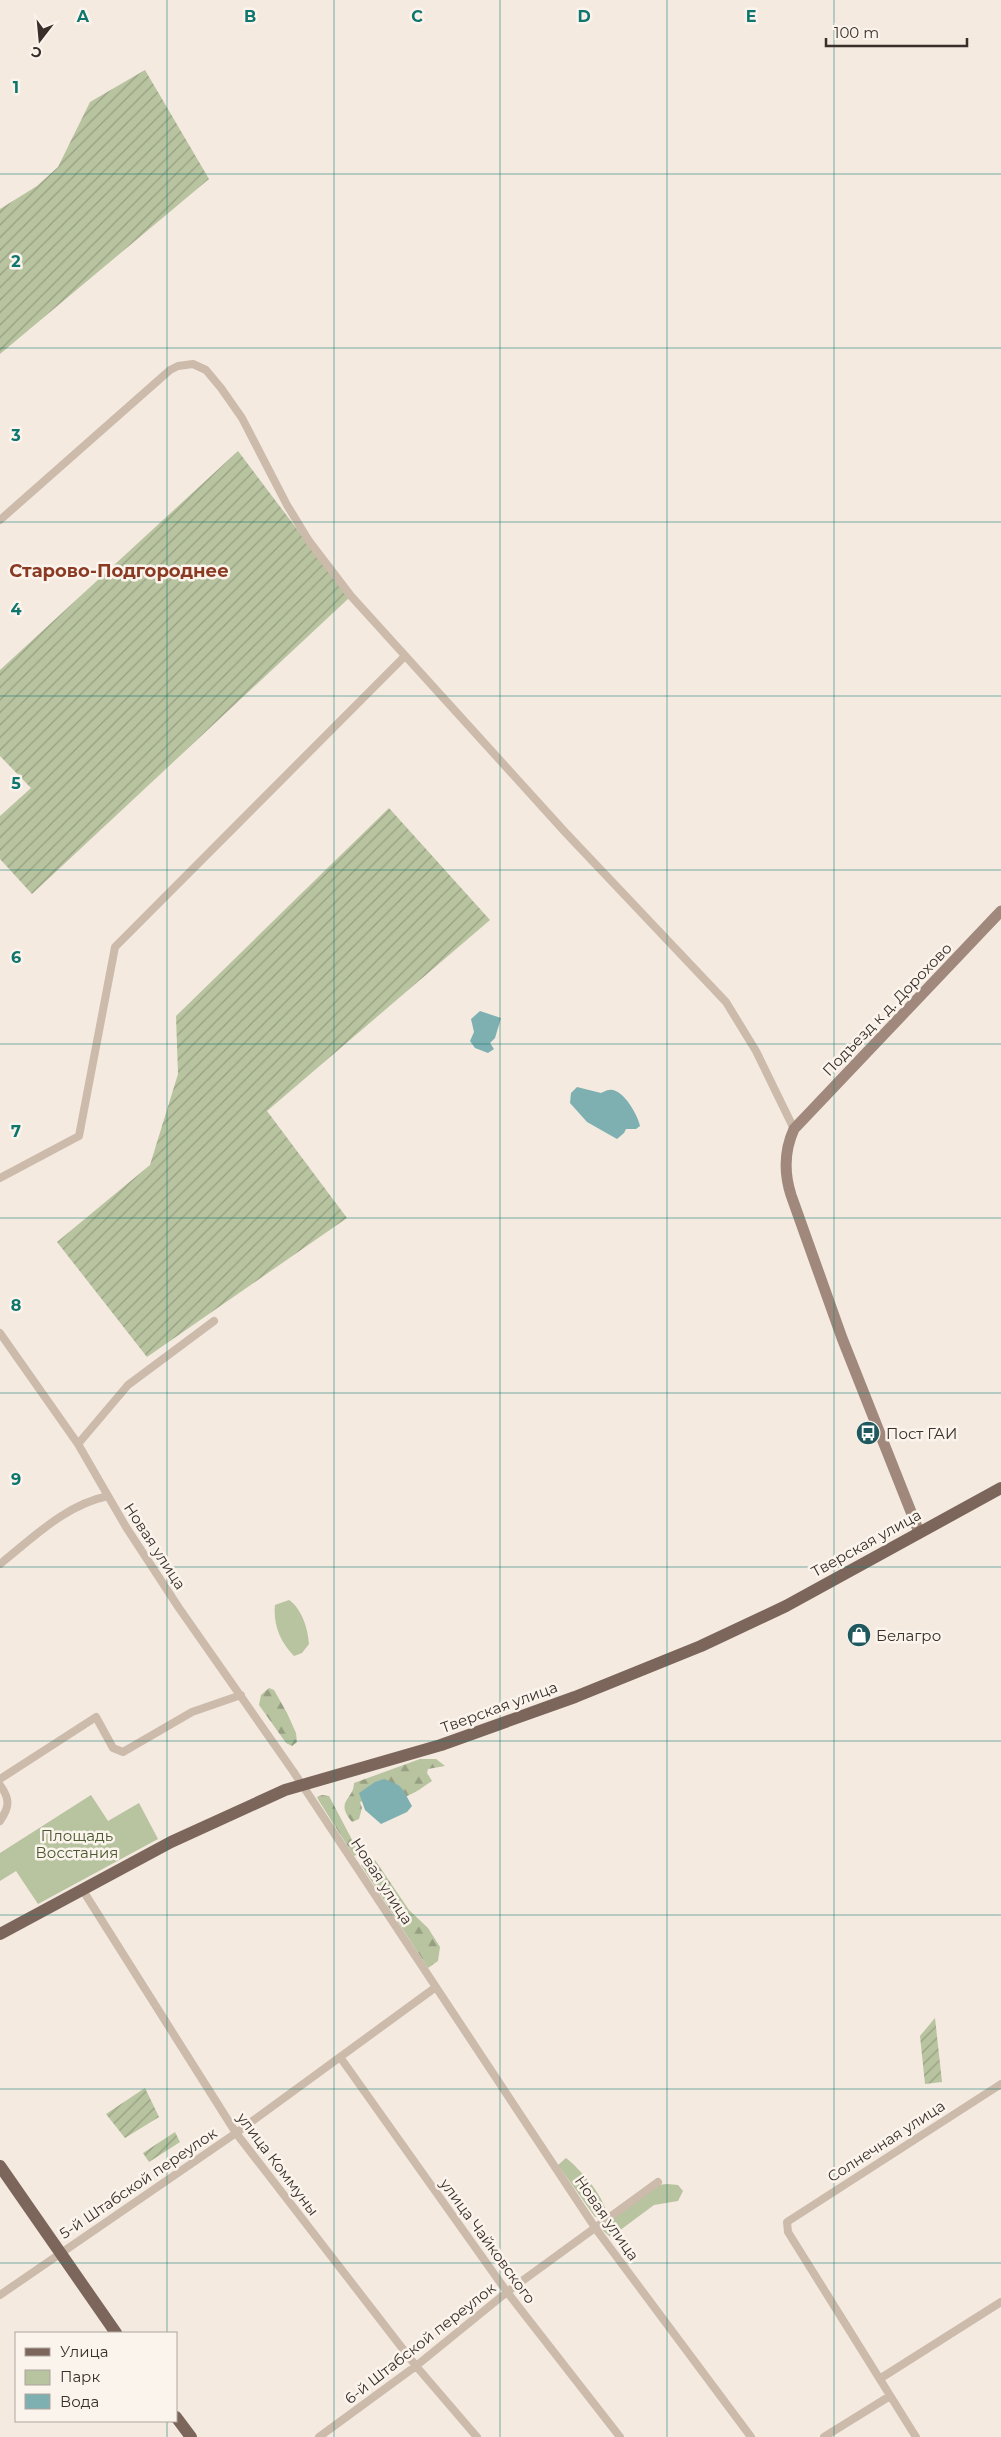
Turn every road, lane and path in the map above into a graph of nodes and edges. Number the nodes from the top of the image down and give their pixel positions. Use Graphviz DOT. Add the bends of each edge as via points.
graph roads {
  1 [pos="0,520"];
  2 [pos="404,657"];
  3 [pos="1001,911"];
  4 [pos="794,1129"];
  5 [pos="0,1178"];
  6 [pos="214,1321"];
  7 [pos="0,1333"];
  8 [pos="78,1444"];
  9 [pos="1001,1488"];
  10 [pos="108,1496"];
  11 [pos="919,1532"];
  12 [pos="0,1564"];
  13 [pos="241,1695"];
  14 [pos="0,1779"];
  15 [pos="302,1784"];
  16 [pos="0,1785"];
  17 [pos="0,1821"];
  18 [pos="82,1889"];
  19 [pos="0,1934"];
  20 [pos="436,1987"];
  21 [pos="340,2057"];
  22 [pos="1001,2084"];
  23 [pos="236,2133"];
  24 [pos="0,2166"];
  25 [pos="658,2182"];
  26 [pos="596,2229"];
  27 [pos="60,2252"];
  28 [pos="507,2292"];
  29 [pos="0,2295"];
  30 [pos="1001,2302"];
  31 [pos="115,2332"];
  32 [pos="416,2366"];
  33 [pos="881,2378"];
  34 [pos="890,2396"];
  35 [pos="178,2420"];
  36 [pos="191,2437"];
  37 [pos="319,2437"];
  38 [pos="477,2437"];
  39 [pos="620,2437"];
  40 [pos="751,2437"];
  41 [pos="824,2437"];
  42 [pos="916,2437"];
  1 -- 2 [label="street" via="170,370 193,364 206,370 242,418 309,541"];
  2 -- 4 [label="street" via="726,1002 756,1051"];
  2 -- 5 [label="street" via="115,947 79,1136"];
  3 -- 4 [label="street, Подъезд к д. Дорохово"];
  4 -- 11 [label="street" via="786,1156 788,1188 842,1338"];
  6 -- 8 [label="street" via="128,1384"];
  7 -- 8 [label="street, Новая улица"];
  8 -- 10 [label="street, Новая улица"];
  9 -- 11 [label="main road, Тверская улица"];
  10 -- 12 [label="street" via="87,1500 68,1510"];
  10 -- 13 [label="street, Новая улица" via="179,1608"];
  11 -- 15 [label="main road, Тверская улица" via="786,1606 678,1656 441,1745"];
  13 -- 14 [label="street" via="192,1712 123,1752 113,1748 96,1717"];
  13 -- 15 [label="street, Новая улица"];
  15 -- 18 [label="main road, Тверская улица" via="179,1838"];
  15 -- 20 [label="street, Новая улица"];
  16 -- 17 [label="street" via="9,1802"];
  18 -- 19 [label="main road, Тверская улица"];
  18 -- 23 [label="street, улица Коммуны"];
  20 -- 21 [label="street, 5-й Штабской переулок"];
  20 -- 26 [label="street, Новая улица"];
  21 -- 23 [label="street, 5-й Штабской переулок"];
  21 -- 28 [label="street, улица Чайковского"];
  22 -- 33 [label="street, Солнечная улица" via="787,2222 788,2232"];
  23 -- 27 [label="street, 5-й Штабской переулок"];
  23 -- 32 [label="street, улица Коммуны"];
  24 -- 27 [label="main road"];
  25 -- 26 [label="street, 6-й Штабской переулок"];
  26 -- 28 [label="street, 6-й Штабской переулок"];
  26 -- 40 [label="street, Новая улица"];
  27 -- 29 [label="street, 5-й Штабской переулок"];
  27 -- 31 [label="main road"];
  28 -- 32 [label="street, 6-й Штабской переулок"];
  28 -- 39 [label="street, улица Чайковского"];
  30 -- 33 [label="street"];
  32 -- 37 [label="street, 6-й Штабской переулок"];
  32 -- 38 [label="street, улица Коммуны"];
  33 -- 34 [label="street"];
  34 -- 41 [label="street"];
  34 -- 42 [label="street"];
  35 -- 36 [label="main road"];
}
